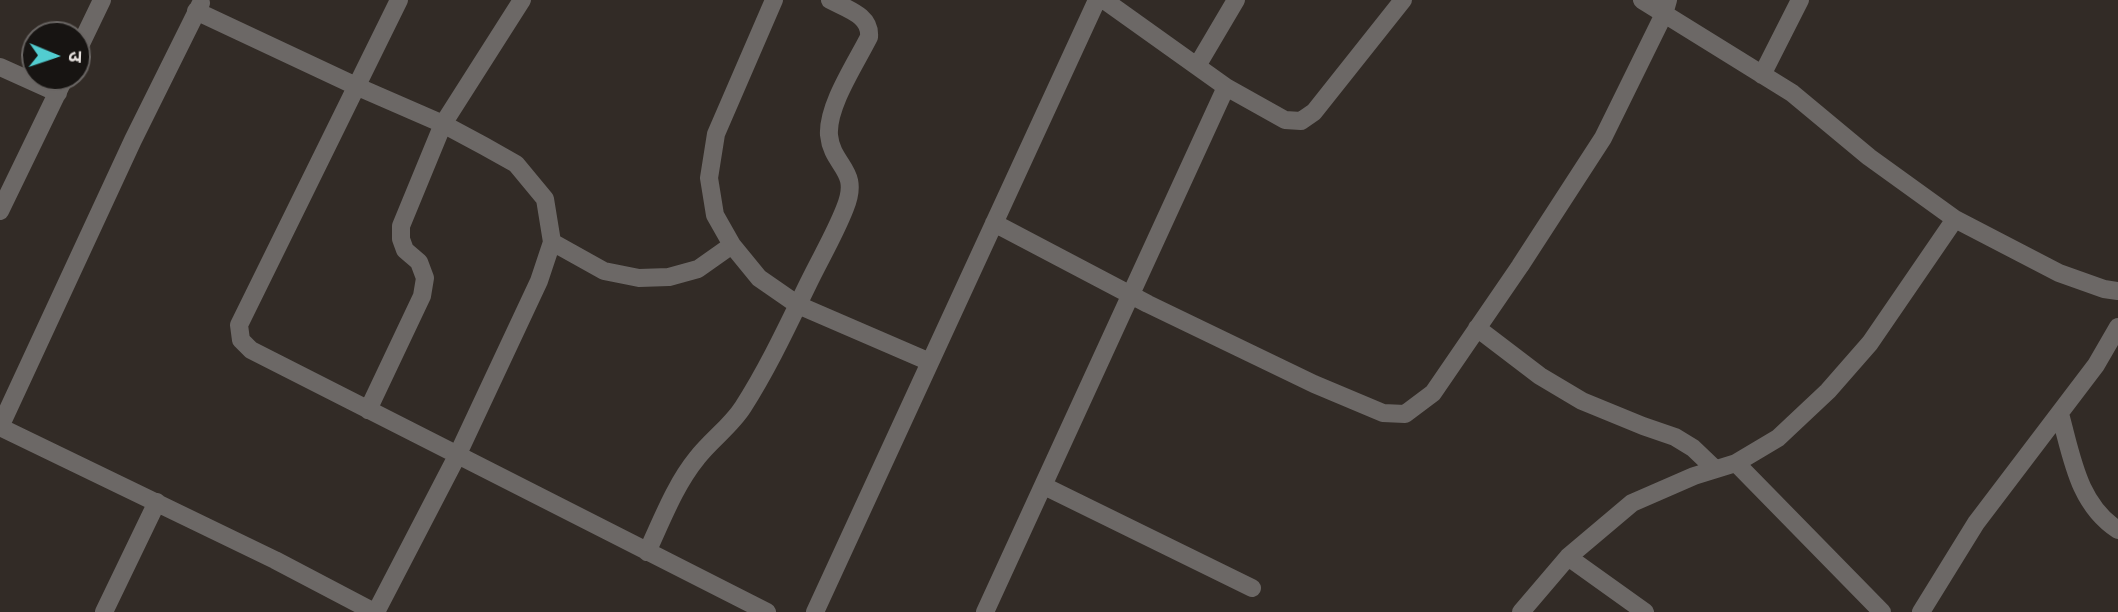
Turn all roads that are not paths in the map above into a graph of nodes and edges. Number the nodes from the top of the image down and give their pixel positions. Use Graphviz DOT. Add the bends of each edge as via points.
graph roads {
  1 [pos="102,0"];
  2 [pos="400,0"];
  3 [pos="522,0"];
  4 [pos="774,0"];
  5 [pos="830,0"];
  6 [pos="1097,0"];
  7 [pos="1104,0"];
  8 [pos="1236,0"];
  9 [pos="1403,0"];
  10 [pos="1642,0"];
  11 [pos="1800,0"];
  12 [pos="199,6"];
  13 [pos="1666,7"];
  14 [pos="91,23"];
  15 [pos="1197,66"];
  16 [pos="0,67"];
  17 [pos="21,73"];
  18 [pos="1762,75"];
  19 [pos="358,87"];
  20 [pos="1226,87"];
  21 [pos="59,91"];
  22 [pos="443,124"];
  23 [pos="0,211"];
  24 [pos="1955,219"];
  25 [pos="994,222"];
  26 [pos="552,242"];
  27 [pos="732,245"];
  28 [pos="2118,291"];
  29 [pos="1130,294"];
  30 [pos="798,304"];
  31 [pos="2118,327"];
  32 [pos="1477,328"];
  33 [pos="930,362"];
  34 [pos="368,410"];
  35 [pos="2060,414"];
  36 [pos="0,427"];
  37 [pos="457,456"];
  38 [pos="1736,463"];
  39 [pos="1715,469"];
  40 [pos="1044,486"];
  41 [pos="157,502"];
  42 [pos="2118,530"];
  43 [pos="647,552"];
  44 [pos="1568,557"];
  45 [pos="1252,588"];
  46 [pos="104,612"];
  47 [pos="375,612"];
  48 [pos="767,612"];
  49 [pos="815,612"];
  50 [pos="985,612"];
  51 [pos="1521,612"];
  52 [pos="1645,612"];
  53 [pos="1882,612"];
  54 [pos="1921,612"];
  1 -- 14 [label="street"];
  2 -- 19 [label="street"];
  3 -- 22 [label="street"];
  4 -- 27 [label="street" via="716,134 709,178 715,215"];
  5 -- 30 [label="street" via="866,20 870,30 830,121 833,153 852,186"];
  6 -- 25 [label="street"];
  7 -- 15 [label="street"];
  8 -- 15 [label="street"];
  9 -- 20 [label="street" via="1314,112 1301,121 1285,120"];
  10 -- 13 [label="street"];
  11 -- 18 [label="street"];
  12 -- 19 [label="street"];
  12 -- 36 [label="street"];
  13 -- 18 [label="street"];
  13 -- 32 [label="street" via="1602,138"];
  15 -- 20 [label="street"];
  16 -- 17 [label="street"];
  18 -- 24 [label="street" via="1792,93 1869,157"];
  19 -- 22 [label="street"];
  19 -- 34 [label="street" via="239,325 241,340 251,351"];
  20 -- 29 [label="street"];
  21 -- 23 [label="street"];
  22 -- 26 [label="street" via="516,164 545,199"];
  22 -- 34 [label="street" via="401,226 405,250 419,262 425,278 422,296"];
  24 -- 28 [label="street" via="2059,273"];
  24 -- 38 [label="street" via="1870,343 1828,391 1778,438"];
  25 -- 29 [label="street"];
  25 -- 33 [label="street"];
  26 -- 27 [label="street" via="604,271 639,278 669,277 698,268"];
  26 -- 37 [label="street" via="539,281"];
  27 -- 30 [label="street" via="759,278"];
  29 -- 32 [label="street" via="1383,413 1405,414 1433,393"];
  29 -- 40 [label="street"];
  30 -- 33 [label="street"];
  30 -- 43 [label="street" via="742,408 697,458"];
  31 -- 35 [label="street"];
  32 -- 39 [label="street" via="1582,401 1675,437"];
  33 -- 49 [label="street"];
  34 -- 37 [label="street"];
  35 -- 42 [label="street" via="2079,484 2091,506"];
  35 -- 54 [label="street" via="1976,523"];
  36 -- 41 [label="street"];
  37 -- 43 [label="street"];
  37 -- 47 [label="street"];
  38 -- 39 [label="street"];
  38 -- 53 [label="street"];
  39 -- 44 [label="street" via="1632,503"];
  40 -- 45 [label="street"];
  40 -- 50 [label="street"];
  41 -- 46 [label="street"];
  41 -- 47 [label="street"];
  43 -- 48 [label="street"];
  44 -- 51 [label="street"];
  44 -- 52 [label="street"];
}
